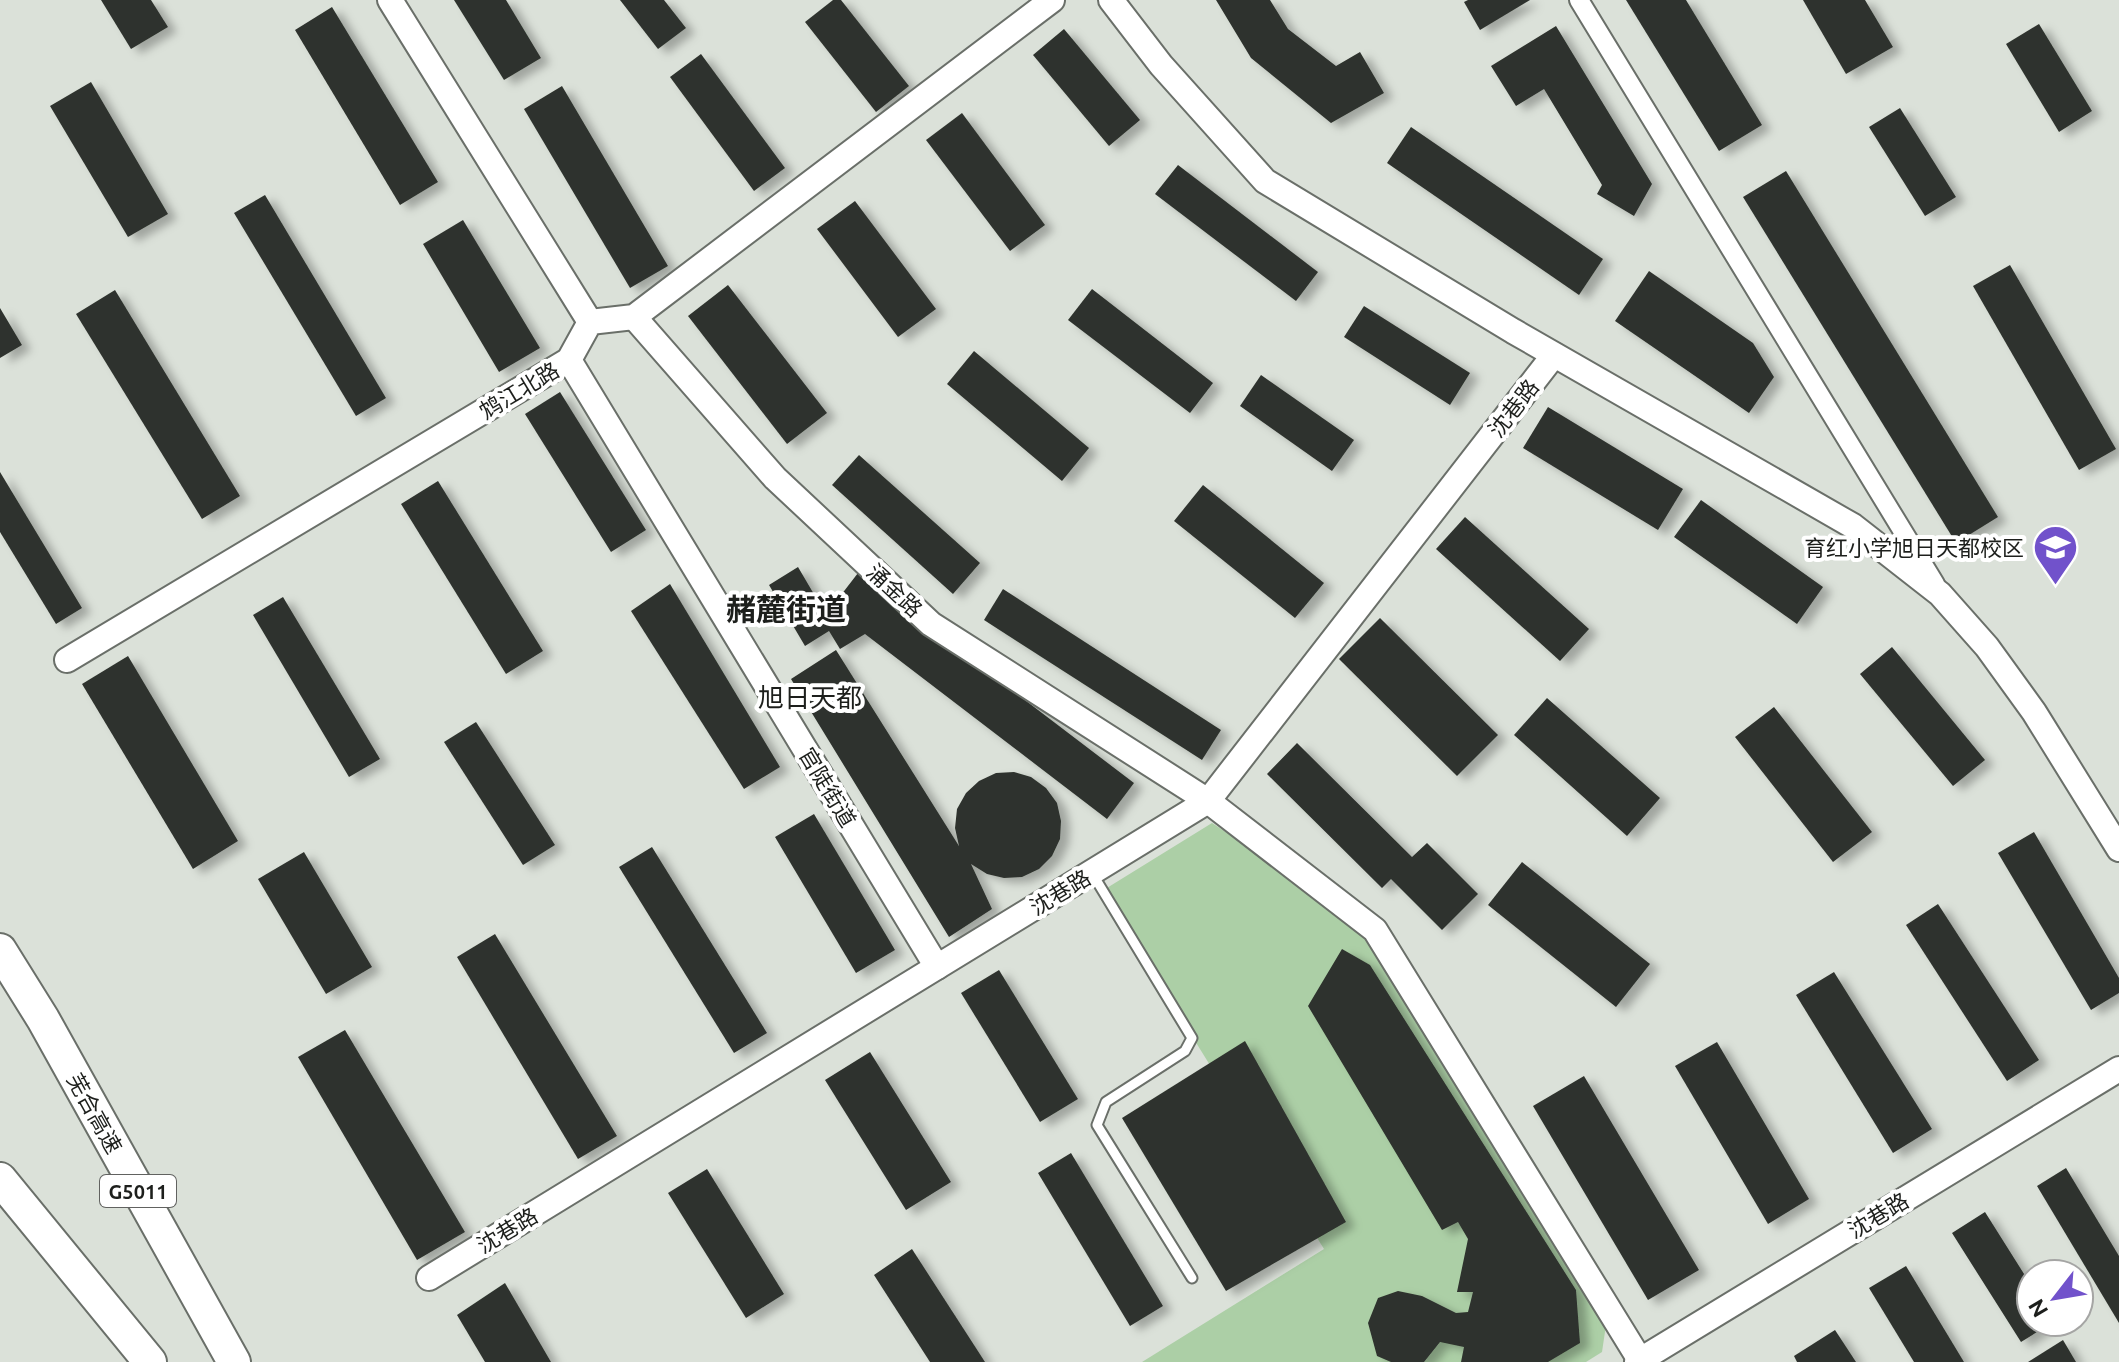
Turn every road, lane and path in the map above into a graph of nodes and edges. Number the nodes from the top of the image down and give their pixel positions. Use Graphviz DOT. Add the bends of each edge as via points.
graph roads {
  1 [pos="390,0"];
  2 [pos="1052,0"];
  3 [pos="1111,0"];
  4 [pos="1579,0"];
  5 [pos="634,317"];
  6 [pos="590,322"];
  7 [pos="1554,355"];
  8 [pos="569,360"];
  9 [pos="1940,594"];
  10 [pos="67,660"];
  11 [pos="1208,801"];
  12 [pos="2119,849"];
  13 [pos="1092,873"];
  14 [pos="0,950"];
  15 [pos="937,967"];
  16 [pos="2119,1069"];
  17 [pos="0,1179"];
  18 [pos="429,1278"];
  19 [pos="1192,1278"];
  20 [pos="1639,1361"];
  21 [pos="150,1362"];
  22 [pos="234,1362"];
  1 -- 6 [label="street"];
  2 -- 5 [label="street"];
  3 -- 7 [label="street" via="1161,65 1265,181"];
  4 -- 9 [label="street"];
  5 -- 6 [label="street"];
  5 -- 11 [label="street, 涌金路" via="775,478 931,624"];
  6 -- 8 [label="street, 鸩江北路"];
  7 -- 9 [label="street" via="1853,526"];
  7 -- 11 [label="street, 沈巷路"];
  8 -- 10 [label="street, 鸩江北路"];
  8 -- 15 [label="street, 官陡街道"];
  9 -- 12 [label="street" via="2034,712"];
  11 -- 13 [label="street, 沈巷路"];
  11 -- 20 [label="street, 涌金路" via="1375,930"];
  13 -- 15 [label="street, 沈巷路"];
  13 -- 19 [label="lane" via="1192,1038 1185,1051 1106,1102 1097,1125"];
  14 -- 22 [label="highway, 芜合高速 / G5011"];
  15 -- 18 [label="street, 沈巷路"];
  16 -- 20 [label="street, 沈巷路"];
  17 -- 21 [label="highway"];
}
